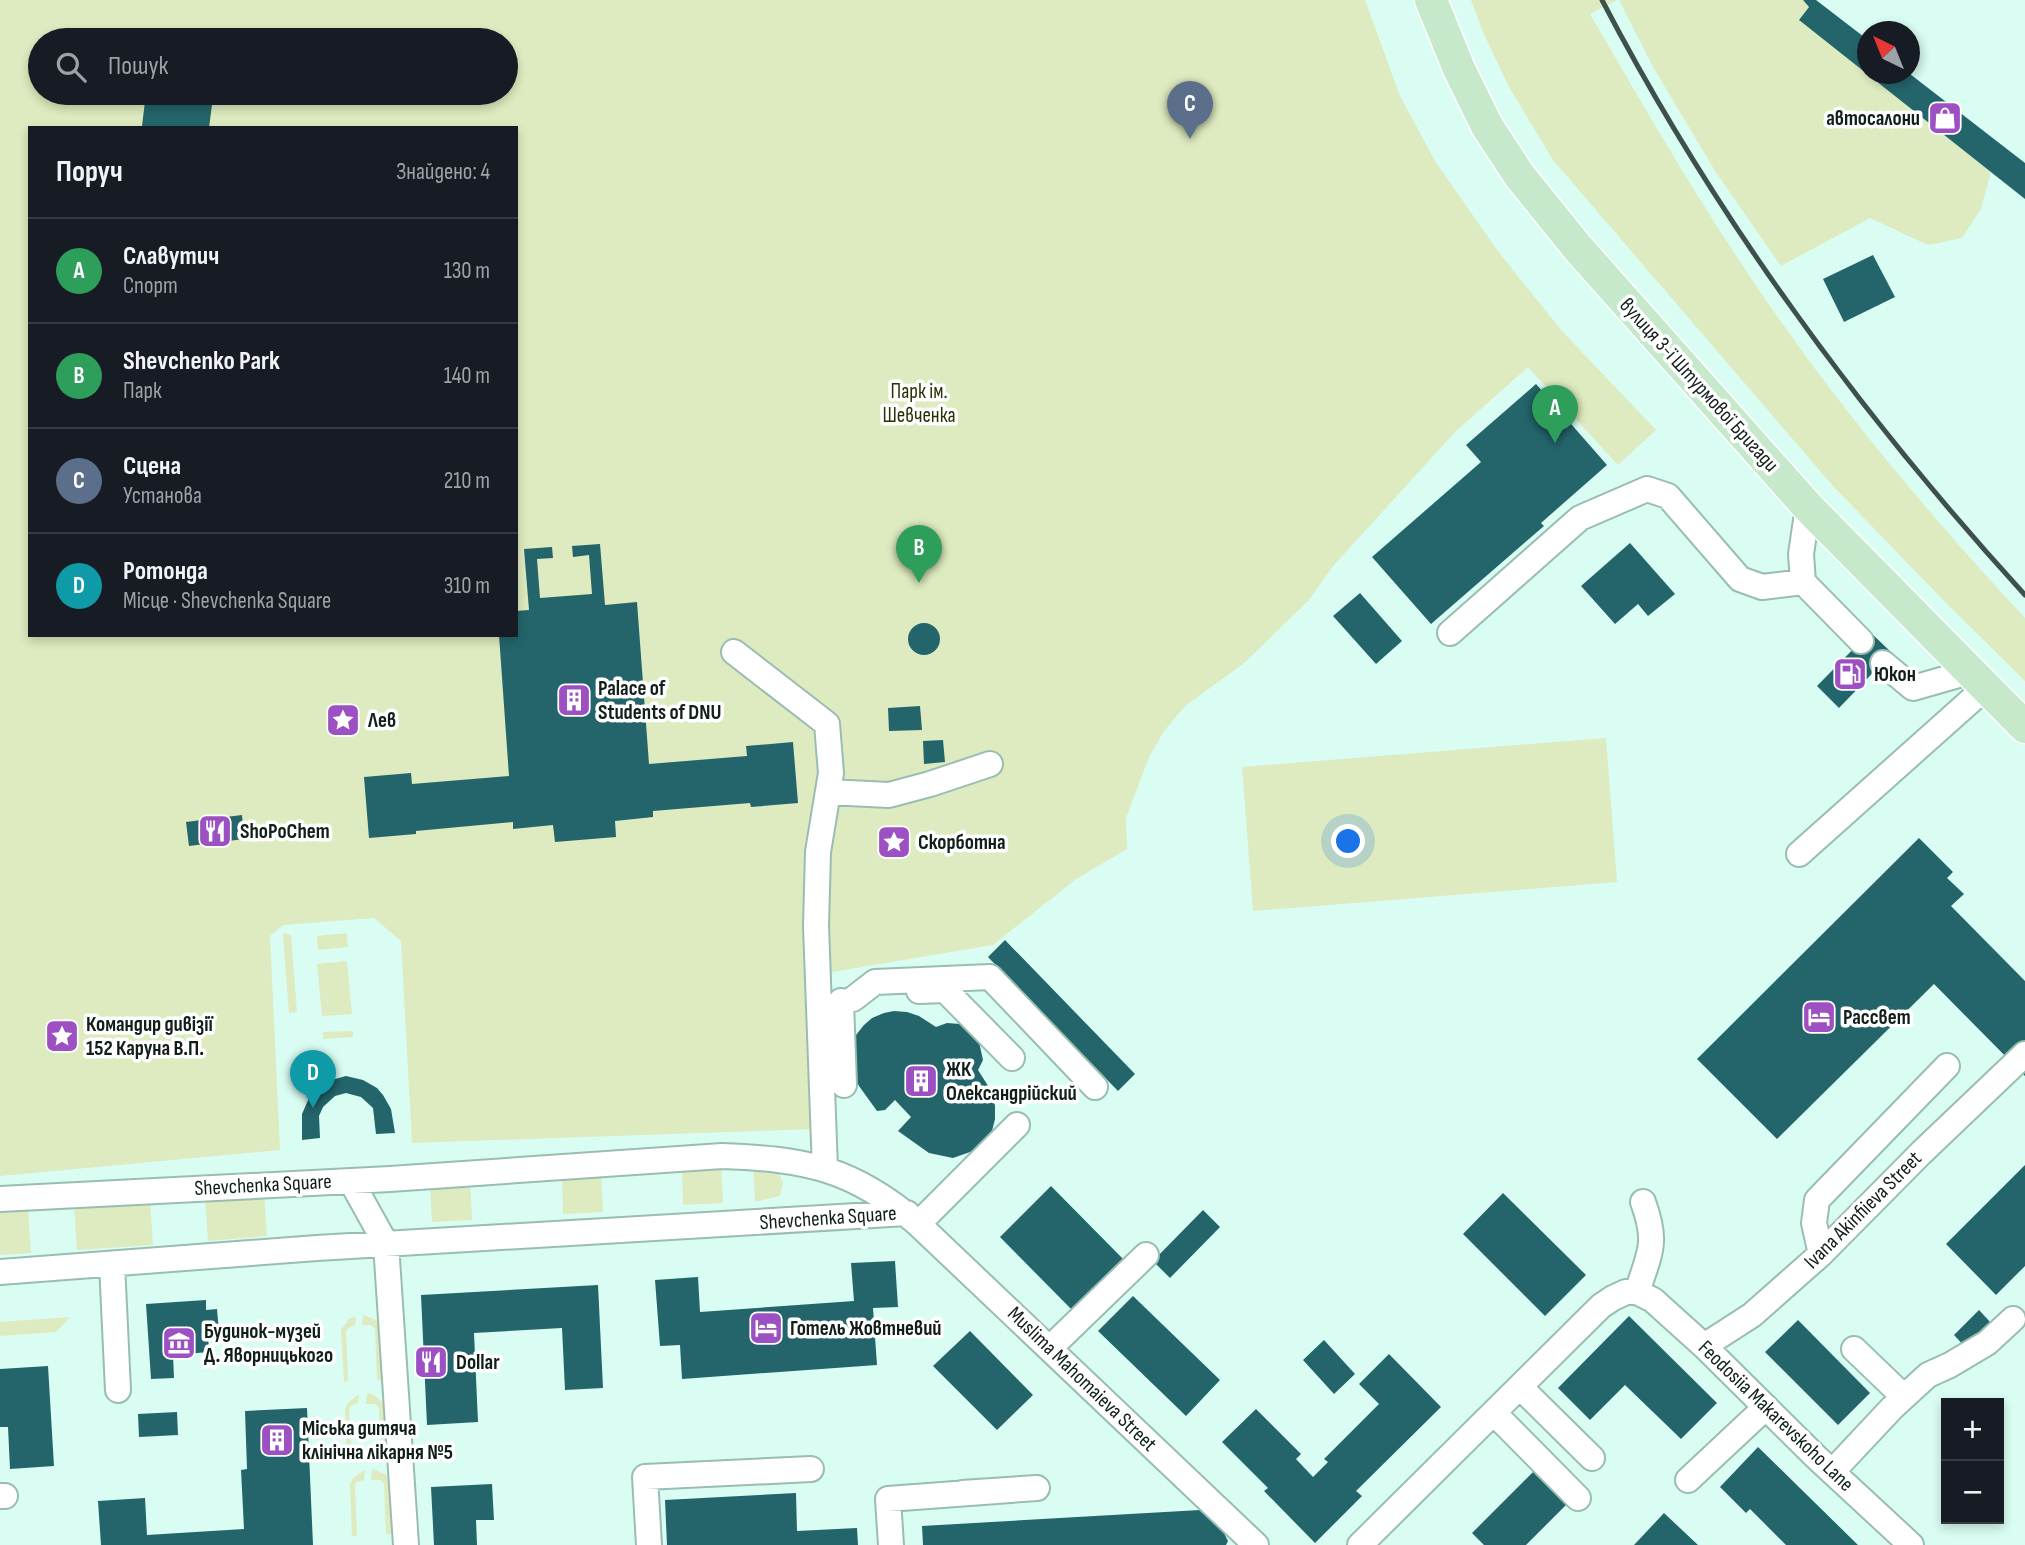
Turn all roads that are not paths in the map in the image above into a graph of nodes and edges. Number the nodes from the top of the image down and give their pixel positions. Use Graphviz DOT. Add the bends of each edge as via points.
graph roads {
  1 [pos="1432,0"];
  2 [pos="1808,508"];
  3 [pos="1803,582"];
  4 [pos="1450,633"];
  5 [pos="1861,641"];
  6 [pos="734,652"];
  7 [pos="1883,663"];
  8 [pos="1977,680"];
  9 [pos="2025,727"];
  10 [pos="990,764"];
  11 [pos="828,792"];
  12 [pos="1799,854"];
  13 [pos="838,1002"];
  14 [pos="1012,1058"];
  15 [pos="2020,1059"];
  16 [pos="1947,1066"];
  17 [pos="844,1085"];
  18 [pos="1096,1087"];
  19 [pos="1017,1125"];
  20 [pos="824,1169"];
  21 [pos="351,1181"];
  22 [pos="0,1199"];
  23 [pos="1643,1202"];
  24 [pos="912,1219"];
  25 [pos="386,1244"];
  26 [pos="1821,1254"];
  27 [pos="1146,1255"];
  28 [pos="112,1264"];
  29 [pos="0,1272"];
  30 [pos="1637,1292"];
  31 [pos="2013,1319"];
  32 [pos="1704,1346"];
  33 [pos="1050,1349"];
  34 [pos="1853,1349"];
  35 [pos="1520,1387"];
  36 [pos="118,1390"];
  37 [pos="1905,1397"];
  38 [pos="1766,1407"];
  39 [pos="1494,1413"];
  40 [pos="1592,1458"];
  41 [pos="811,1469"];
  42 [pos="1832,1472"];
  43 [pos="1688,1480"];
  44 [pos="962,1493"];
  45 [pos="1578,1497"];
  46 [pos="407,1545"];
  47 [pos="649,1545"];
  48 [pos="891,1545"];
  49 [pos="1256,1545"];
  50 [pos="1360,1545"];
  51 [pos="1911,1545"];
  1 -- 2 [label="main road, вулиця 3-ї Штурмової Бригади" via="1464,80 1519,175"];
  2 -- 3 [label="street" via="1801,555"];
  2 -- 8 [label="main road, вулиця 3-ї Штурмової Бригади"];
  3 -- 4 [label="street" via="1762,587 1740,579 1668,496 1647,489 1580,518"];
  3 -- 5 [label="street"];
  6 -- 11 [label="street" via="827,724"];
  7 -- 8 [label="street" via="1913,688"];
  8 -- 9 [label="main road, вулиця 3-ї Штурмової Бригади"];
  8 -- 12 [label="street"];
  10 -- 11 [label="street" via="889,795"];
  11 -- 13 [label="street" via="818,852 816,926"];
  13 -- 14 [label="street" via="882,993 945,990"];
  13 -- 17 [label="street"];
  13 -- 18 [label="street" via="875,982 990,977"];
  13 -- 20 [label="street"];
  15 -- 26 [label="street, Ivana Akinfiieva Street"];
  16 -- 26 [label="street" via="1817,1200 1814,1223"];
  19 -- 24 [label="street"];
  20 -- 21 [label="street, Shevchenka Square" via="722,1156"];
  20 -- 24 [label="street, Shevchenka Square" via="855,1180"];
  21 -- 22 [label="street, Shevchenka Square"];
  21 -- 25 [label="street"];
  23 -- 30 [label="street" via="1653,1244"];
  24 -- 25 [label="street, Shevchenka Square"];
  24 -- 33 [label="street, Muslima Mahomaieva Street"];
  25 -- 28 [label="street, Shevchenka Square"];
  25 -- 46 [label="street"];
  26 -- 32 [label="street, Ivana Akinfiieva Street" via="1752,1315"];
  27 -- 33 [label="street"];
  28 -- 29 [label="street, Shevchenka Square"];
  28 -- 36 [label="street"];
  30 -- 32 [label="street, Feodosiia Makarevskoho Lane" via="1653,1300"];
  30 -- 35 [label="street" via="1626,1292 1601,1306"];
  31 -- 37 [label="street" via="1987,1343 1928,1375"];
  32 -- 38 [label="street, Feodosiia Makarevskoho Lane"];
  33 -- 49 [label="street, Muslima Mahomaieva Street"];
  34 -- 37 [label="street"];
  35 -- 39 [label="street"];
  35 -- 40 [label="street"];
  37 -- 42 [label="street"];
  38 -- 42 [label="street, Feodosiia Makarevskoho Lane"];
  38 -- 43 [label="street"];
  39 -- 45 [label="street"];
  39 -- 50 [label="street"];
  41 -- 47 [label="street" via="645,1477"];
  42 -- 51 [label="street, Feodosiia Makarevskoho Lane"];
  44 -- 48 [label="street" via="1037,1488 888,1499"];
}
